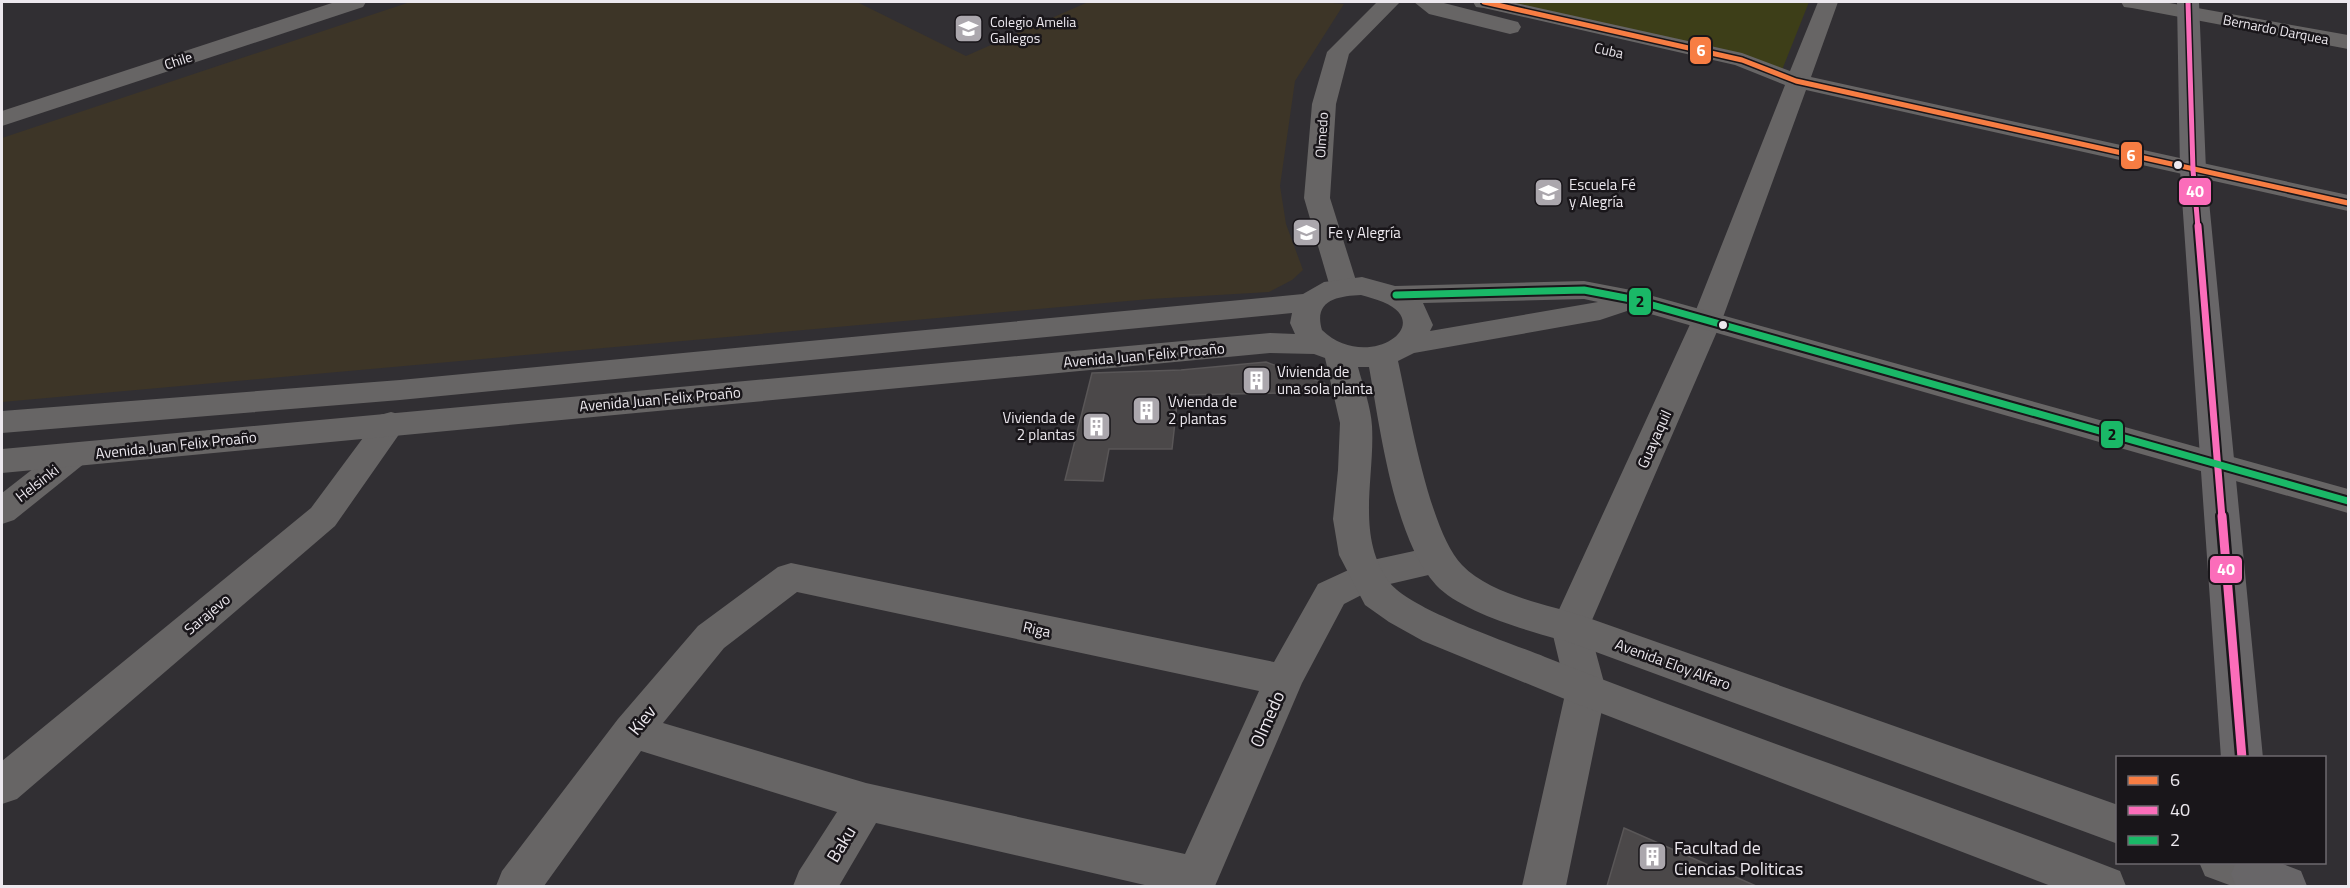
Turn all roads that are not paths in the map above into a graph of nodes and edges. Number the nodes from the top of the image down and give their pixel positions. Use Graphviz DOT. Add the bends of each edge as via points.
graph roads {
  1 [pos="355,2"];
  2 [pos="1389,2"];
  3 [pos="1425,2"];
  4 [pos="1484,2"];
  5 [pos="1828,2"];
  6 [pos="2132,2"];
  7 [pos="2189,7"];
  8 [pos="2349,42"];
  9 [pos="1796,81"];
  10 [pos="2,119"];
  11 [pos="2193,170"];
  12 [pos="2349,203"];
  13 [pos="1344,287"];
  14 [pos="1396,296"];
  15 [pos="1631,299"];
  16 [pos="1310,302"];
  17 [pos="1707,320"];
  18 [pos="1329,349"];
  19 [pos="1396,350"];
  20 [pos="2,422"];
  21 [pos="391,423"];
  22 [pos="73,455"];
  23 [pos="2,461"];
  24 [pos="2216,463"];
  25 [pos="2349,501"];
  26 [pos="2,511"];
  27 [pos="1437,560"];
  28 [pos="791,577"];
  29 [pos="1373,585"];
  30 [pos="1570,627"];
  31 [pos="1284,681"];
  32 [pos="1586,690"];
  33 [pos="632,731"];
  34 [pos="2242,756"];
  35 [pos="2,786"];
  36 [pos="866,802"];
  37 [pos="2116,824"];
  38 [pos="1195,882"];
  39 [pos="518,886"];
  40 [pos="815,886"];
  41 [pos="1544,886"];
  42 [pos="2104,886"];
  1 -- 10 [label="street, Chile"];
  2 -- 13 [label="street, Olmedo" via="1338,52 1324,104 1317,198"];
  3 -- 9 [label="street, Cuba" via="1437,9 1738,79"];
  4 -- 9 [label="street, Cuba" via="1742,60"];
  5 -- 9 [label="street, Guayaquil"];
  6 -- 7 [label="street, Bernardo Darquea"];
  7 -- 8 [label="street, Bernardo Darquea"];
  7 -- 11 [label="main road"];
  9 -- 11 [label="street, Cuba"];
  9 -- 17 [label="street, Guayaquil"];
  11 -- 12 [label="street, Cuba"];
  11 -- 24 [label="main road"];
  13 -- 14 [label="street" via="1362,286"];
  13 -- 16 [label="street"];
  14 -- 15 [label="street" via="1584,290"];
  14 -- 19 [label="street" via="1410,306 1418,319 1417,332"];
  15 -- 17 [label="street"];
  15 -- 19 [label="street" via="1600,311"];
  16 -- 18 [label="street" via="1304,323 1309,334"];
  16 -- 20 [label="street" via="412,388"];
  17 -- 24 [label="street"];
  17 -- 30 [label="street, Guayaquil"];
  18 -- 19 [label="street" via="1360,358"];
  18 -- 21 [label="street, Avenida Juan Felix Proaño" via="1270,344"];
  18 -- 29 [label="street" via="1356,423 1350,519 1357,555"];
  19 -- 27 [label="street, Avenida Eloy Alfaro" via="1416,506"];
  21 -- 22 [label="street, Avenida Juan Felix Proaño"];
  21 -- 35 [label="street, Sarajevo" via="322,517"];
  22 -- 23 [label="street, Avenida Juan Felix Proaño"];
  22 -- 26 [label="street, Helsinki"];
  24 -- 25 [label="street"];
  24 -- 34 [label="main road"];
  27 -- 29 [label="street, Olmedo"];
  27 -- 30 [label="street, Avenida Eloy Alfaro" via="1450,576 1480,595 1537,620"];
  28 -- 31 [label="street, Riga"];
  28 -- 33 [label="street, Kiev" via="711,638"];
  29 -- 31 [label="street, Olmedo" via="1331,594"];
  29 -- 32 [label="street" via="1402,612 1436,630"];
  30 -- 32 [label="street"];
  30 -- 37 [label="street, Avenida Eloy Alfaro"];
  31 -- 38 [label="street, Olmedo"];
  32 -- 41 [label="street"];
  32 -- 42 [label="street"];
  33 -- 36 [label="street"];
  33 -- 39 [label="street, Kiev"];
  36 -- 38 [label="street"];
  36 -- 40 [label="street, Baku"];
}
